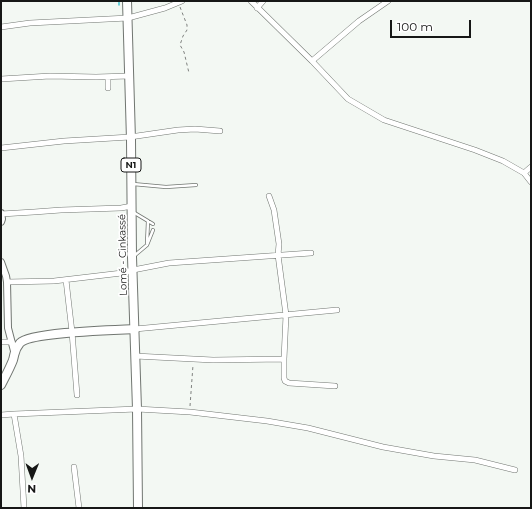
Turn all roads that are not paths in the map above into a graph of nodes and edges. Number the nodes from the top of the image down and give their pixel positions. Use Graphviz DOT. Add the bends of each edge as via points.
graph roads {
  1 [pos="127,1"];
  2 [pos="251,1"];
  3 [pos="263,1"];
  4 [pos="388,1"];
  5 [pos="180,2"];
  6 [pos="257,8"];
  7 [pos="128,18"];
  8 [pos="1,27"];
  9 [pos="312,61"];
  10 [pos="129,76"];
  11 [pos="108,77"];
  12 [pos="1,79"];
  13 [pos="108,88"];
  14 [pos="220,131"];
  15 [pos="130,137"];
  16 [pos="1,148"];
  17 [pos="531,167"];
  18 [pos="524,173"];
  19 [pos="531,182"];
  20 [pos="131,184"];
  21 [pos="196,185"];
  22 [pos="269,196"];
  23 [pos="132,209"];
  24 [pos="1,213"];
  25 [pos="148,221"];
  26 [pos="1,222"];
  27 [pos="153,224"];
  28 [pos="153,230"];
  29 [pos="147,245"];
  30 [pos="310,253"];
  31 [pos="278,255"];
  32 [pos="132,257"];
  33 [pos="1,262"];
  34 [pos="133,270"];
  35 [pos="66,280"];
  36 [pos="8,282"];
  37 [pos="337,310"];
  38 [pos="286,315"];
  39 [pos="135,329"];
  40 [pos="72,332"];
  41 [pos="1,342"];
  42 [pos="13,346"];
  43 [pos="135,356"];
  44 [pos="284,359"];
  45 [pos="1,385"];
  46 [pos="334,386"];
  47 [pos="77,395"];
  48 [pos="137,409"];
  49 [pos="14,414"];
  50 [pos="1,415"];
  51 [pos="74,467"];
  52 [pos="515,470"];
  53 [pos="24,508"];
  54 [pos="79,508"];
  55 [pos="138,508"];
  1 -- 7 [label="main road, Lomé - Cinkassé / N1"];
  2 -- 6 [label="street"];
  3 -- 6 [label="street"];
  4 -- 9 [label="street" via="359,21"];
  5 -- 7 [label="street"];
  6 -- 9 [label="street"];
  7 -- 8 [label="street"];
  7 -- 10 [label="main road, Lomé - Cinkassé / N1"];
  9 -- 18 [label="street" via="348,99 384,120 475,150"];
  10 -- 11 [label="street"];
  10 -- 15 [label="main road, Lomé - Cinkassé / N1"];
  11 -- 12 [label="street" via="50,76"];
  11 -- 13 [label="street"];
  14 -- 15 [label="street" via="178,130"];
  15 -- 16 [label="street"];
  15 -- 20 [label="main road, Lomé - Cinkassé / N1"];
  17 -- 18 [label="street"];
  18 -- 19 [label="street"];
  20 -- 21 [label="lane" via="166,187"];
  20 -- 23 [label="main road, Lomé - Cinkassé / N1"];
  22 -- 31 [label="street" via="274,210"];
  23 -- 24 [label="street"];
  23 -- 25 [label="lane"];
  23 -- 32 [label="main road, Lomé - Cinkassé / N1"];
  24 -- 26 [label="street"];
  25 -- 27 [label="lane"];
  25 -- 29 [label="lane"];
  28 -- 29 [label="lane"];
  29 -- 32 [label="lane"];
  30 -- 31 [label="street"];
  31 -- 34 [label="street" via="169,263"];
  31 -- 38 [label="street"];
  32 -- 34 [label="main road, Lomé - Cinkassé / N1"];
  33 -- 36 [label="street"];
  34 -- 35 [label="street" via="122,274"];
  34 -- 39 [label="main road, Lomé - Cinkassé / N1"];
  35 -- 36 [label="street"];
  35 -- 40 [label="street"];
  36 -- 42 [label="street" via="8,328"];
  37 -- 38 [label="street"];
  38 -- 39 [label="street"];
  38 -- 44 [label="street"];
  39 -- 40 [label="main road"];
  39 -- 43 [label="main road, Lomé - Cinkassé / N1"];
  40 -- 42 [label="main road" via="34,337"];
  40 -- 47 [label="street"];
  41 -- 42 [label="street"];
  42 -- 45 [label="main road" via="13,359"];
  43 -- 44 [label="street" via="213,360"];
  43 -- 48 [label="main road, Lomé - Cinkassé / N1"];
  44 -- 46 [label="street" via="284,378 289,384"];
  48 -- 49 [label="street"];
  48 -- 52 [label="street" via="267,421 308,428 383,447 475,460"];
  48 -- 55 [label="main road, Lomé - Cinkassé / N1"];
  49 -- 50 [label="street"];
  49 -- 53 [label="street" via="22,456"];
  51 -- 54 [label="street"];
}
